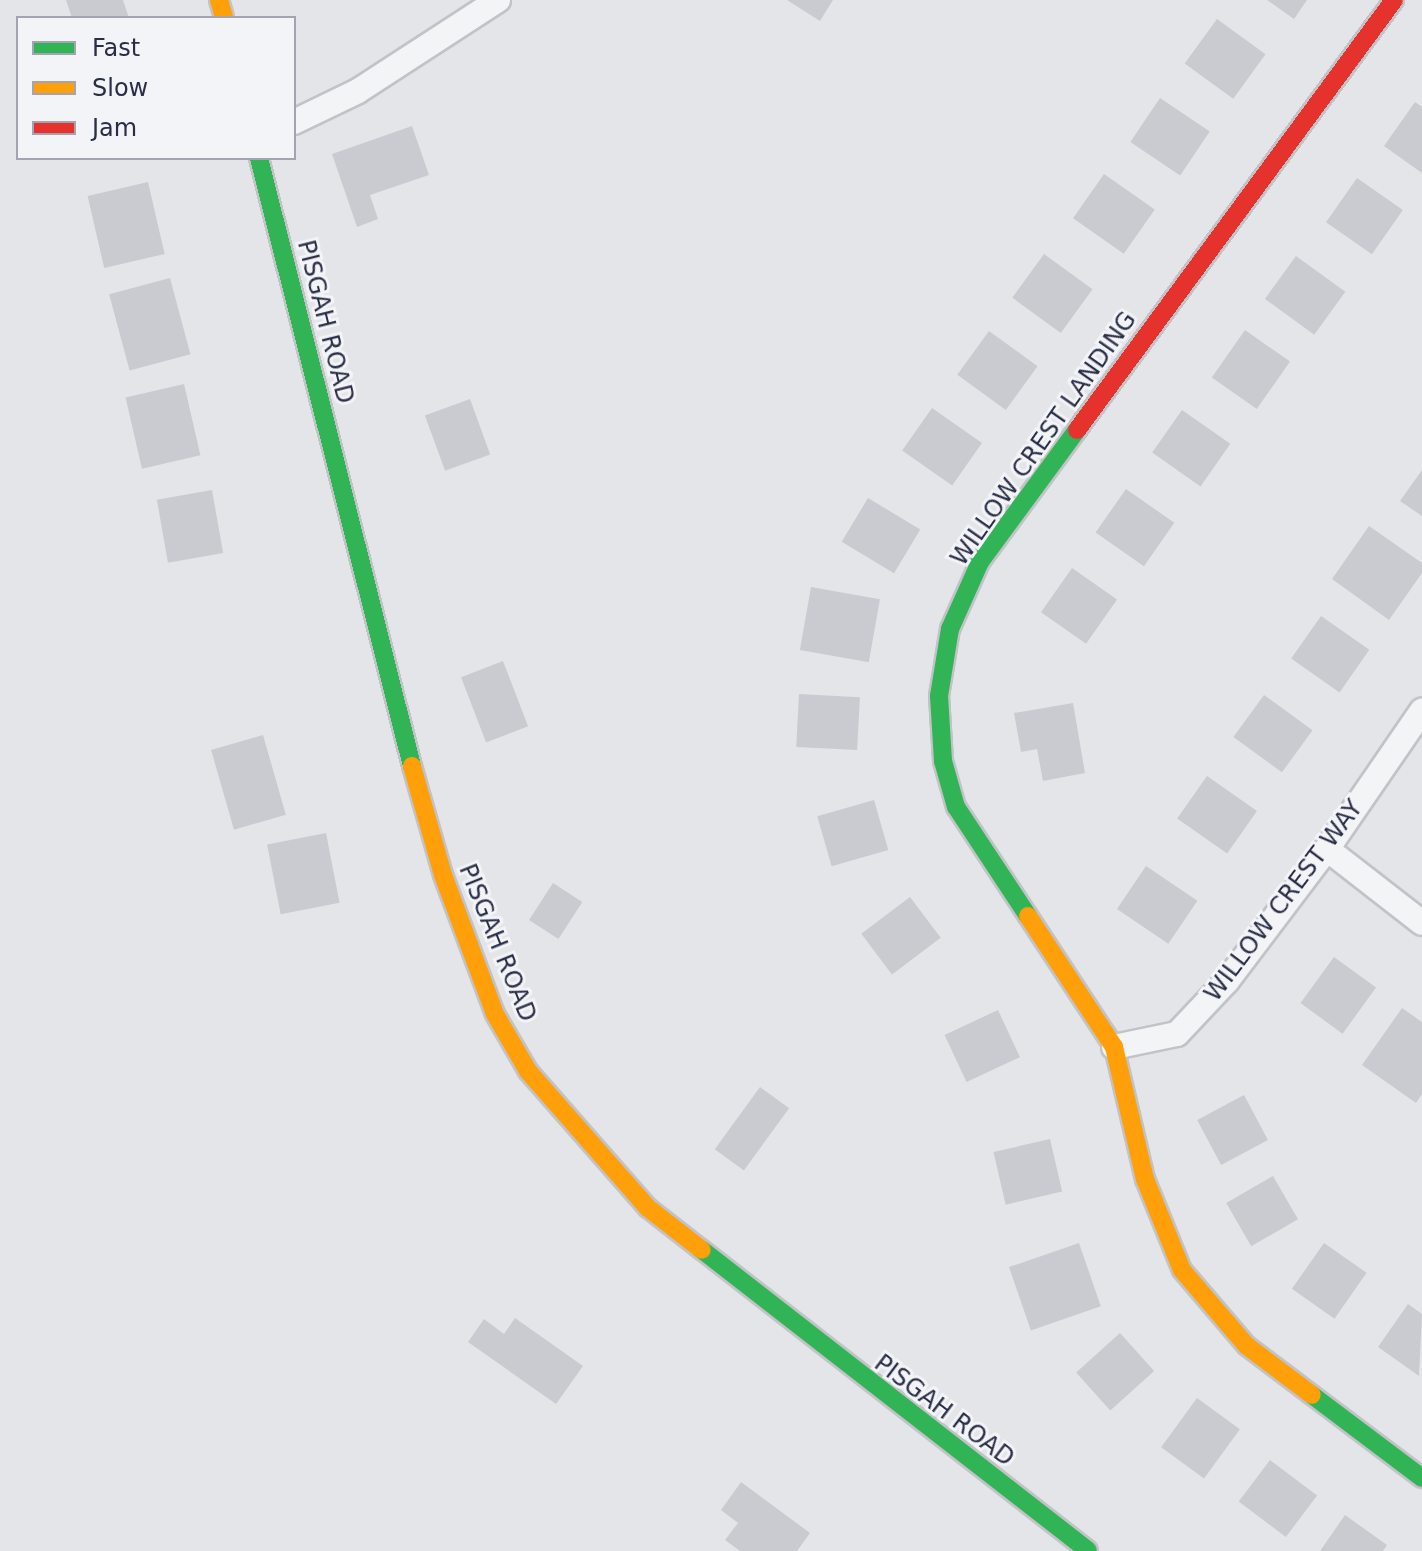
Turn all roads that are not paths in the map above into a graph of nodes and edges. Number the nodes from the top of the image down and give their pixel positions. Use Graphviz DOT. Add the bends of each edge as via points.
graph roads {
  1 [pos="498,0"];
  2 [pos="1394,0"];
  3 [pos="296,121"];
  4 [pos="259,160"];
  5 [pos="1422,711"];
  6 [pos="1327,849"];
  7 [pos="1422,923"];
  8 [pos="1114,1047"];
  9 [pos="1422,1478"];
  10 [pos="1088,1551"];
  1 -- 3 [label="street" via="358,91"];
  2 -- 8 [label="street, WILLOW CREST LANDING" via="980,562 950,629 939,696 943,761 956,807"];
  4 -- 10 [label="street, PISGAH ROAD" via="443,875 495,1014 528,1071 648,1208"];
  5 -- 6 [label="street, WILLOW CREST WAY"];
  6 -- 7 [label="street"];
  6 -- 8 [label="street, WILLOW CREST WAY" via="1227,981 1177,1034"];
  8 -- 9 [label="street, WILLOW CREST LANDING" via="1145,1179 1182,1270 1247,1346"];
}
